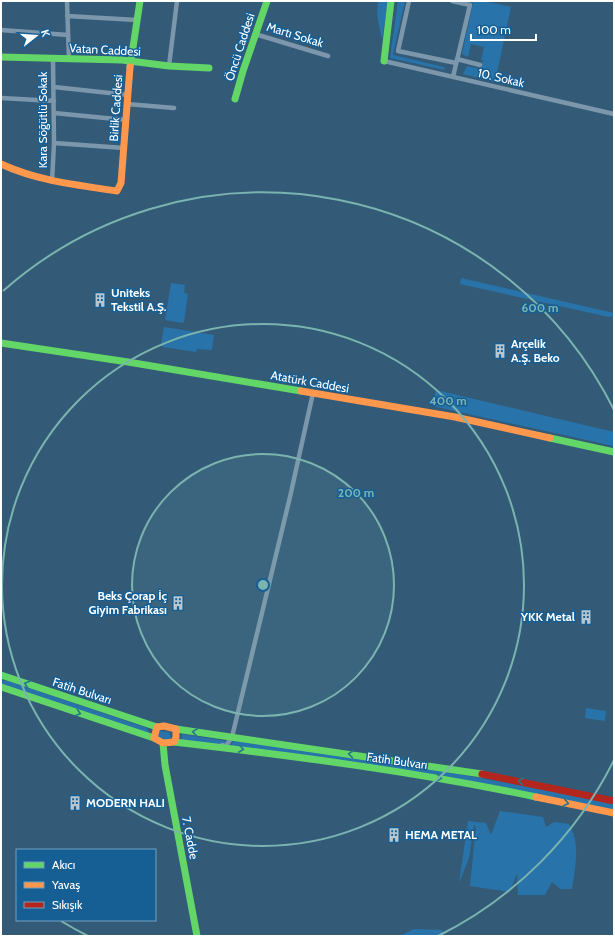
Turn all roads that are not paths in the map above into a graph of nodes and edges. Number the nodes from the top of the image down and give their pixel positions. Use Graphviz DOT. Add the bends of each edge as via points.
graph roads {
  1 [pos="67,1"];
  2 [pos="140,1"];
  3 [pos="177,1"];
  4 [pos="265,1"];
  5 [pos="391,1"];
  6 [pos="409,1"];
  7 [pos="452,1"];
  8 [pos="67,16"];
  9 [pos="137,20"];
  10 [pos="1,30"];
  11 [pos="255,34"];
  12 [pos="68,35"];
  13 [pos="328,56"];
  14 [pos="1,57"];
  15 [pos="53,59"];
  16 [pos="69,60"];
  17 [pos="384,61"];
  18 [pos="457,61"];
  19 [pos="131,62"];
  20 [pos="480,65"];
  21 [pos="169,66"];
  22 [pos="208,68"];
  23 [pos="453,77"];
  24 [pos="54,87"];
  25 [pos="128,96"];
  26 [pos="1,98"];
  27 [pos="235,99"];
  28 [pos="54,101"];
  29 [pos="127,104"];
  30 [pos="174,108"];
  31 [pos="54,113"];
  32 [pos="614,114"];
  33 [pos="126,120"];
  34 [pos="54,143"];
  35 [pos="124,148"];
  36 [pos="1,164"];
  37 [pos="52,182"];
  38 [pos="1,343"];
  39 [pos="313,393"];
  40 [pos="614,452"];
  41 [pos="1,675"];
  42 [pos="1,687"];
  43 [pos="157,727"];
  44 [pos="176,729"];
  45 [pos="232,737"];
  46 [pos="154,738"];
  47 [pos="174,742"];
  48 [pos="163,744"];
  49 [pos="209,745"];
  50 [pos="614,801"];
  51 [pos="614,813"];
  52 [pos="197,936"];
  1 -- 8 [label="street"];
  2 -- 9 [label="street, Birlik Caddesi"];
  3 -- 21 [label="street"];
  4 -- 11 [label="street, Öncü Caddesi"];
  5 -- 17 [label="street"];
  6 -- 18 [label="street" via="398,51"];
  7 -- 18 [label="street" via="470,5"];
  8 -- 9 [label="street"];
  8 -- 12 [label="street"];
  9 -- 19 [label="street, Birlik Caddesi"];
  10 -- 12 [label="street"];
  11 -- 13 [label="street, Martı Sokak"];
  11 -- 27 [label="street, Öncü Caddesi"];
  12 -- 16 [label="street"];
  14 -- 15 [label="street, Vatan Caddesi"];
  15 -- 16 [label="street, Vatan Caddesi"];
  15 -- 24 [label="street, Kara Söğütlü Sokak"];
  16 -- 19 [label="street, Vatan Caddesi"];
  17 -- 23 [label="street, 10. Sokak"];
  18 -- 20 [label="street"];
  18 -- 23 [label="street"];
  19 -- 21 [label="street, Vatan Caddesi"];
  19 -- 25 [label="street, Birlik Caddesi"];
  21 -- 22 [label="street, Vatan Caddesi"];
  23 -- 32 [label="street, 10. Sokak"];
  24 -- 25 [label="street"];
  24 -- 28 [label="street, Kara Söğütlü Sokak"];
  25 -- 29 [label="street, Birlik Caddesi"];
  26 -- 28 [label="street"];
  28 -- 31 [label="street, Kara Söğütlü Sokak"];
  29 -- 30 [label="street"];
  29 -- 33 [label="street, Birlik Caddesi"];
  31 -- 33 [label="street"];
  31 -- 34 [label="street, Kara Söğütlü Sokak"];
  33 -- 35 [label="street, Birlik Caddesi"];
  34 -- 35 [label="street"];
  34 -- 37 [label="street, Kara Söğütlü Sokak"];
  35 -- 37 [label="street, Birlik Caddesi" via="121,183 117,191"];
  36 -- 37 [label="street"];
  38 -- 39 [label="street, Atatürk Caddesi"];
  39 -- 40 [label="street, Atatürk Caddesi" via="455,417"];
  39 -- 45 [label="street"];
  43 -- 41 [label="street, Fatih Bulvarı, one-way"];
  42 -- 46 [label="street, Fatih Bulvarı, one-way"];
  43 -- 44 [label="street, Fatih Bulvarı"];
  43 -- 46 [label="street"];
  45 -- 44 [label="street, Fatih Bulvarı, one-way"];
  44 -- 47 [label="street"];
  45 -- 49 [label="street" via="226,746"];
  50 -- 45 [label="street, Fatih Bulvarı, one-way" via="495,776"];
  46 -- 48 [label="street, Fatih Bulvarı"];
  47 -- 48 [label="street, Fatih Bulvarı"];
  47 -- 49 [label="street, Fatih Bulvarı"];
  48 -- 52 [label="street, 7. Cadde"];
  49 -- 51 [label="street, Fatih Bulvarı, one-way" via="468,783"];
}
